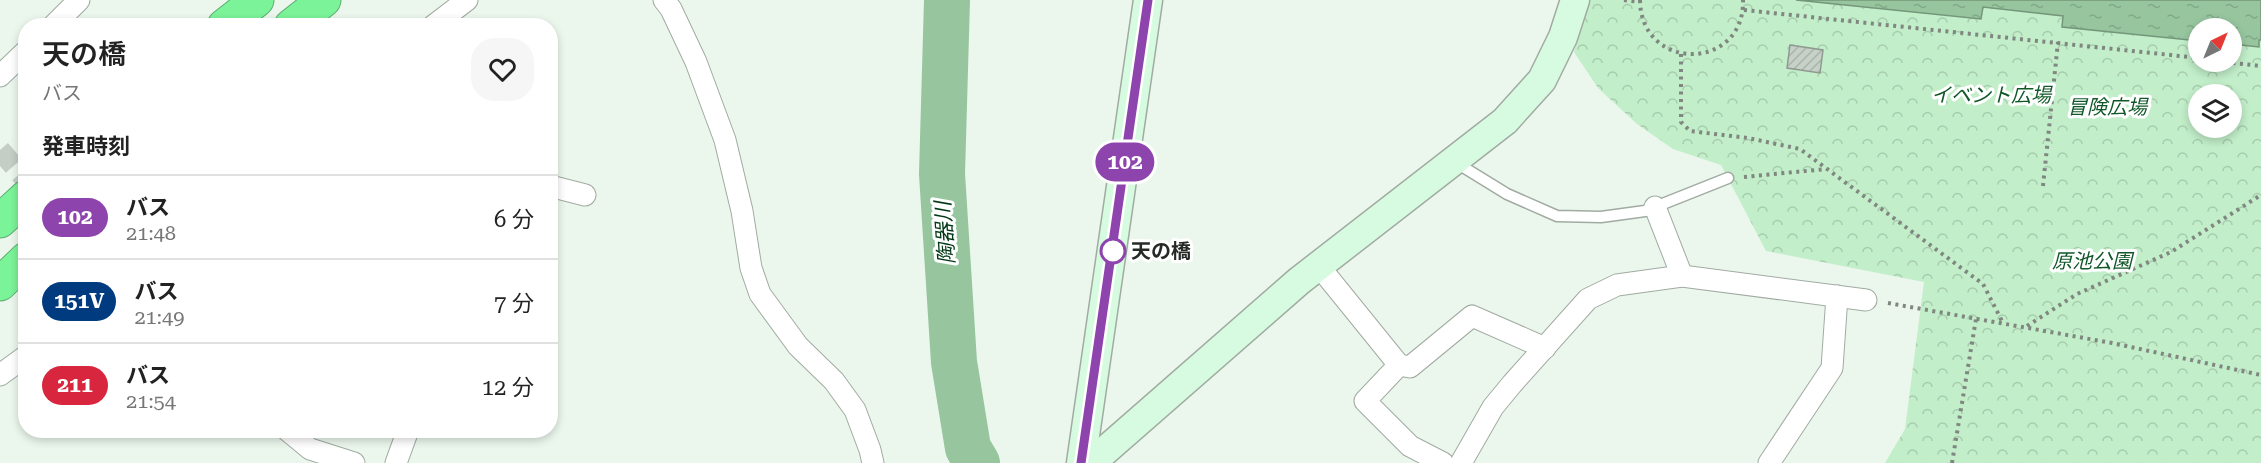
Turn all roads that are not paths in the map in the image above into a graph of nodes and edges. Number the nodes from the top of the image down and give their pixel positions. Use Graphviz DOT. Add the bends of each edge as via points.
graph roads {
  1 [pos="80,0"];
  2 [pos="257,0"];
  3 [pos="324,0"];
  4 [pos="467,0"];
  5 [pos="664,0"];
  6 [pos="1148,0"];
  7 [pos="1575,0"];
  8 [pos="61,18"];
  9 [pos="234,18"];
  10 [pos="301,18"];
  11 [pos="443,18"];
  12 [pos="18,59"];
  13 [pos="0,76"];
  14 [pos="1453,161"];
  15 [pos="1728,178"];
  16 [pos="558,188"];
  17 [pos="585,195"];
  18 [pos="18,204"];
  19 [pos="1655,207"];
  20 [pos="0,221"];
  21 [pos="1318,265"];
  22 [pos="18,267"];
  23 [pos="1682,276"];
  24 [pos="0,284"];
  25 [pos="1837,296"];
  26 [pos="1866,300"];
  27 [pos="1545,348"];
  28 [pos="18,362"];
  29 [pos="1399,365"];
  30 [pos="0,375"];
  31 [pos="296,438"];
  32 [pos="405,438"];
  33 [pos="354,463"];
  34 [pos="396,463"];
  35 [pos="873,463"];
  36 [pos="1081,463"];
  37 [pos="1091,463"];
  38 [pos="1443,463"];
  39 [pos="1461,463"];
  40 [pos="1769,463"];
  1 -- 8 [label="street"];
  2 -- 9 [label="highway"];
  3 -- 10 [label="highway"];
  4 -- 11 [label="street"];
  5 -- 35 [label="street" via="696,62 726,140 751,268 760,294 798,346 834,381 855,410"];
  6 -- 36 [label="street"];
  7 -- 14 [label="street" via="1563,37 1542,80 1505,121"];
  12 -- 13 [label="street"];
  14 -- 19 [label="lane" via="1507,194 1557,216 1601,217"];
  14 -- 21 [label="street"];
  15 -- 19 [label="lane"];
  16 -- 17 [label="street"];
  18 -- 20 [label="highway"];
  19 -- 23 [label="street"];
  21 -- 29 [label="street"];
  21 -- 37 [label="street"];
  22 -- 24 [label="highway"];
  23 -- 25 [label="street"];
  23 -- 27 [label="street" via="1617,285 1588,299"];
  25 -- 26 [label="street"];
  25 -- 40 [label="street" via="1832,368"];
  27 -- 29 [label="street" via="1472,315 1410,367"];
  27 -- 39 [label="street" via="1493,407"];
  28 -- 30 [label="street"];
  29 -- 38 [label="street" via="1365,401 1410,446"];
  31 -- 33 [label="street" via="309,449"];
  32 -- 34 [label="street"];
}
